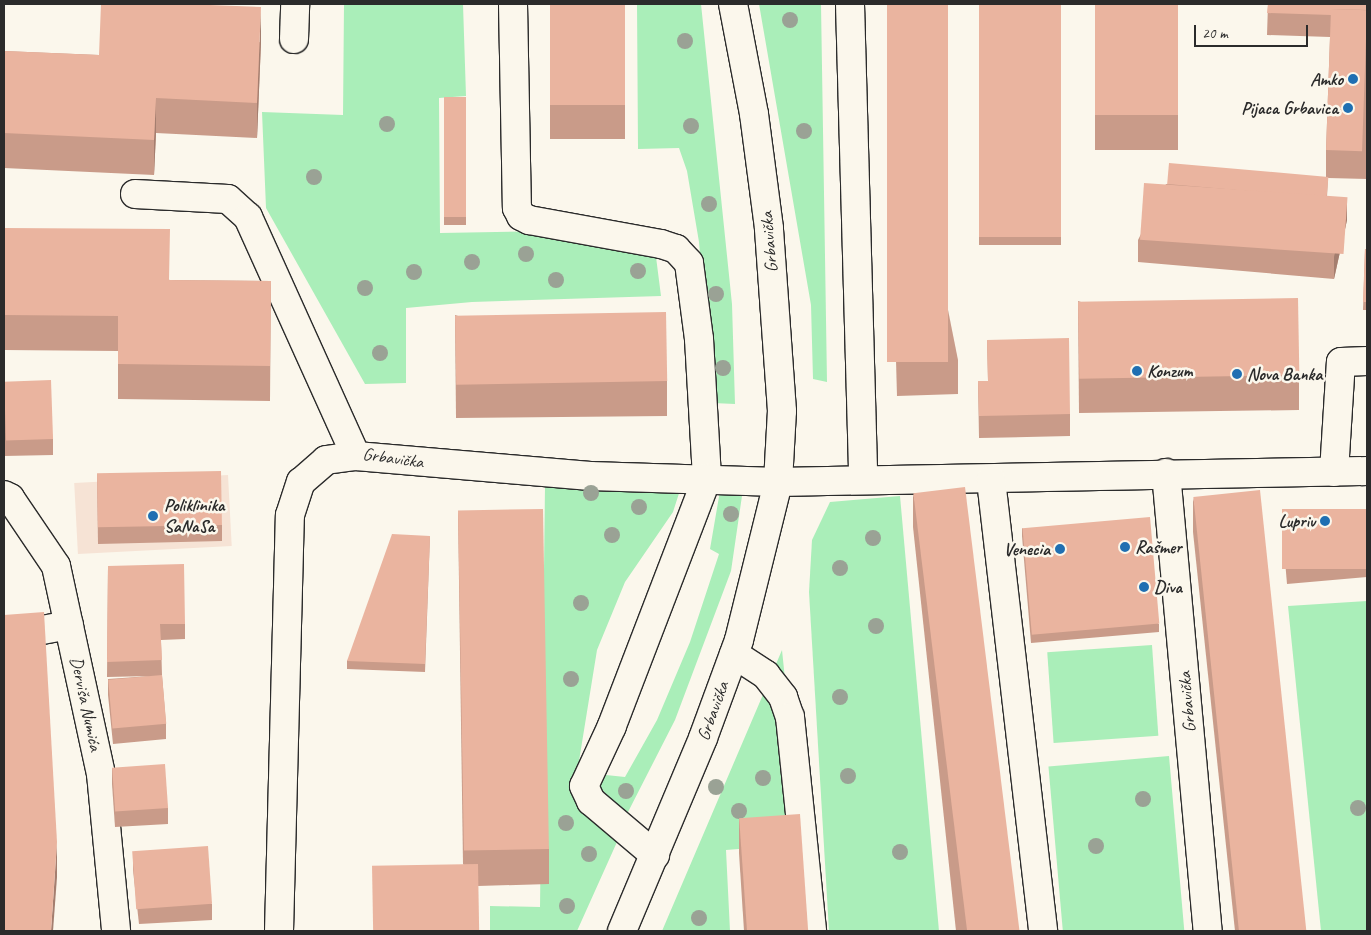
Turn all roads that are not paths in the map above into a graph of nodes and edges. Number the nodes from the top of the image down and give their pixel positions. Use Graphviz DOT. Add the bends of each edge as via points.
graph roads {
  1 [pos="295,4"];
  2 [pos="513,4"];
  3 [pos="733,4"];
  4 [pos="850,4"];
  5 [pos="294,39"];
  6 [pos="135,194"];
  7 [pos="1367,361"];
  8 [pos="356,456"];
  9 [pos="1367,471"];
  10 [pos="1334,472"];
  11 [pos="1166,473"];
  12 [pos="707,478"];
  13 [pos="863,480"];
  14 [pos="991,480"];
  15 [pos="778,482"];
  16 [pos="4,495"];
  17 [pos="69,625"];
  18 [pos="4,637"];
  19 [pos="734,654"];
  20 [pos="655,855"];
  21 [pos="116,931"];
  22 [pos="279,931"];
  23 [pos="622,931"];
  24 [pos="812,931"];
  25 [pos="1043,931"];
  26 [pos="1208,931"];
  1 -- 5 [label="street"];
  2 -- 12 [label="street" via="517,208 521,216 529,220 661,244 676,249 689,263 699,339"];
  3 -- 15 [label="street, Grbavička" via="754,114 769,228 782,411"];
  4 -- 13 [label="street"];
  6 -- 8 [label="street, Grbavička" via="228,199 248,217"];
  7 -- 10 [label="street" via="1341,362"];
  8 -- 12 [label="street, Grbavička" via="590,476"];
  8 -- 22 [label="street" via="326,460 301,482 290,515"];
  9 -- 10 [label="street, Grbavička"];
  10 -- 11 [label="street, Grbavička"];
  11 -- 14 [label="street, Grbavička"];
  11 -- 26 [label="street, Grbavička"];
  12 -- 15 [label="street, Grbavička"];
  12 -- 20 [label="street" via="612,726 584,786 590,801"];
  13 -- 14 [label="street, Grbavička"];
  13 -- 15 [label="street, Grbavička"];
  14 -- 25 [label="street"];
  15 -- 19 [label="street, Grbavička"];
  16 -- 17 [label="street, Derviša Numića" via="10,498 56,566"];
  17 -- 18 [label="street"];
  17 -- 21 [label="street, Derviša Numića" via="101,774"];
  19 -- 20 [label="street, Grbavička"];
  19 -- 24 [label="street" via="766,674 790,717"];
  20 -- 23 [label="street, Grbavička"];
}
